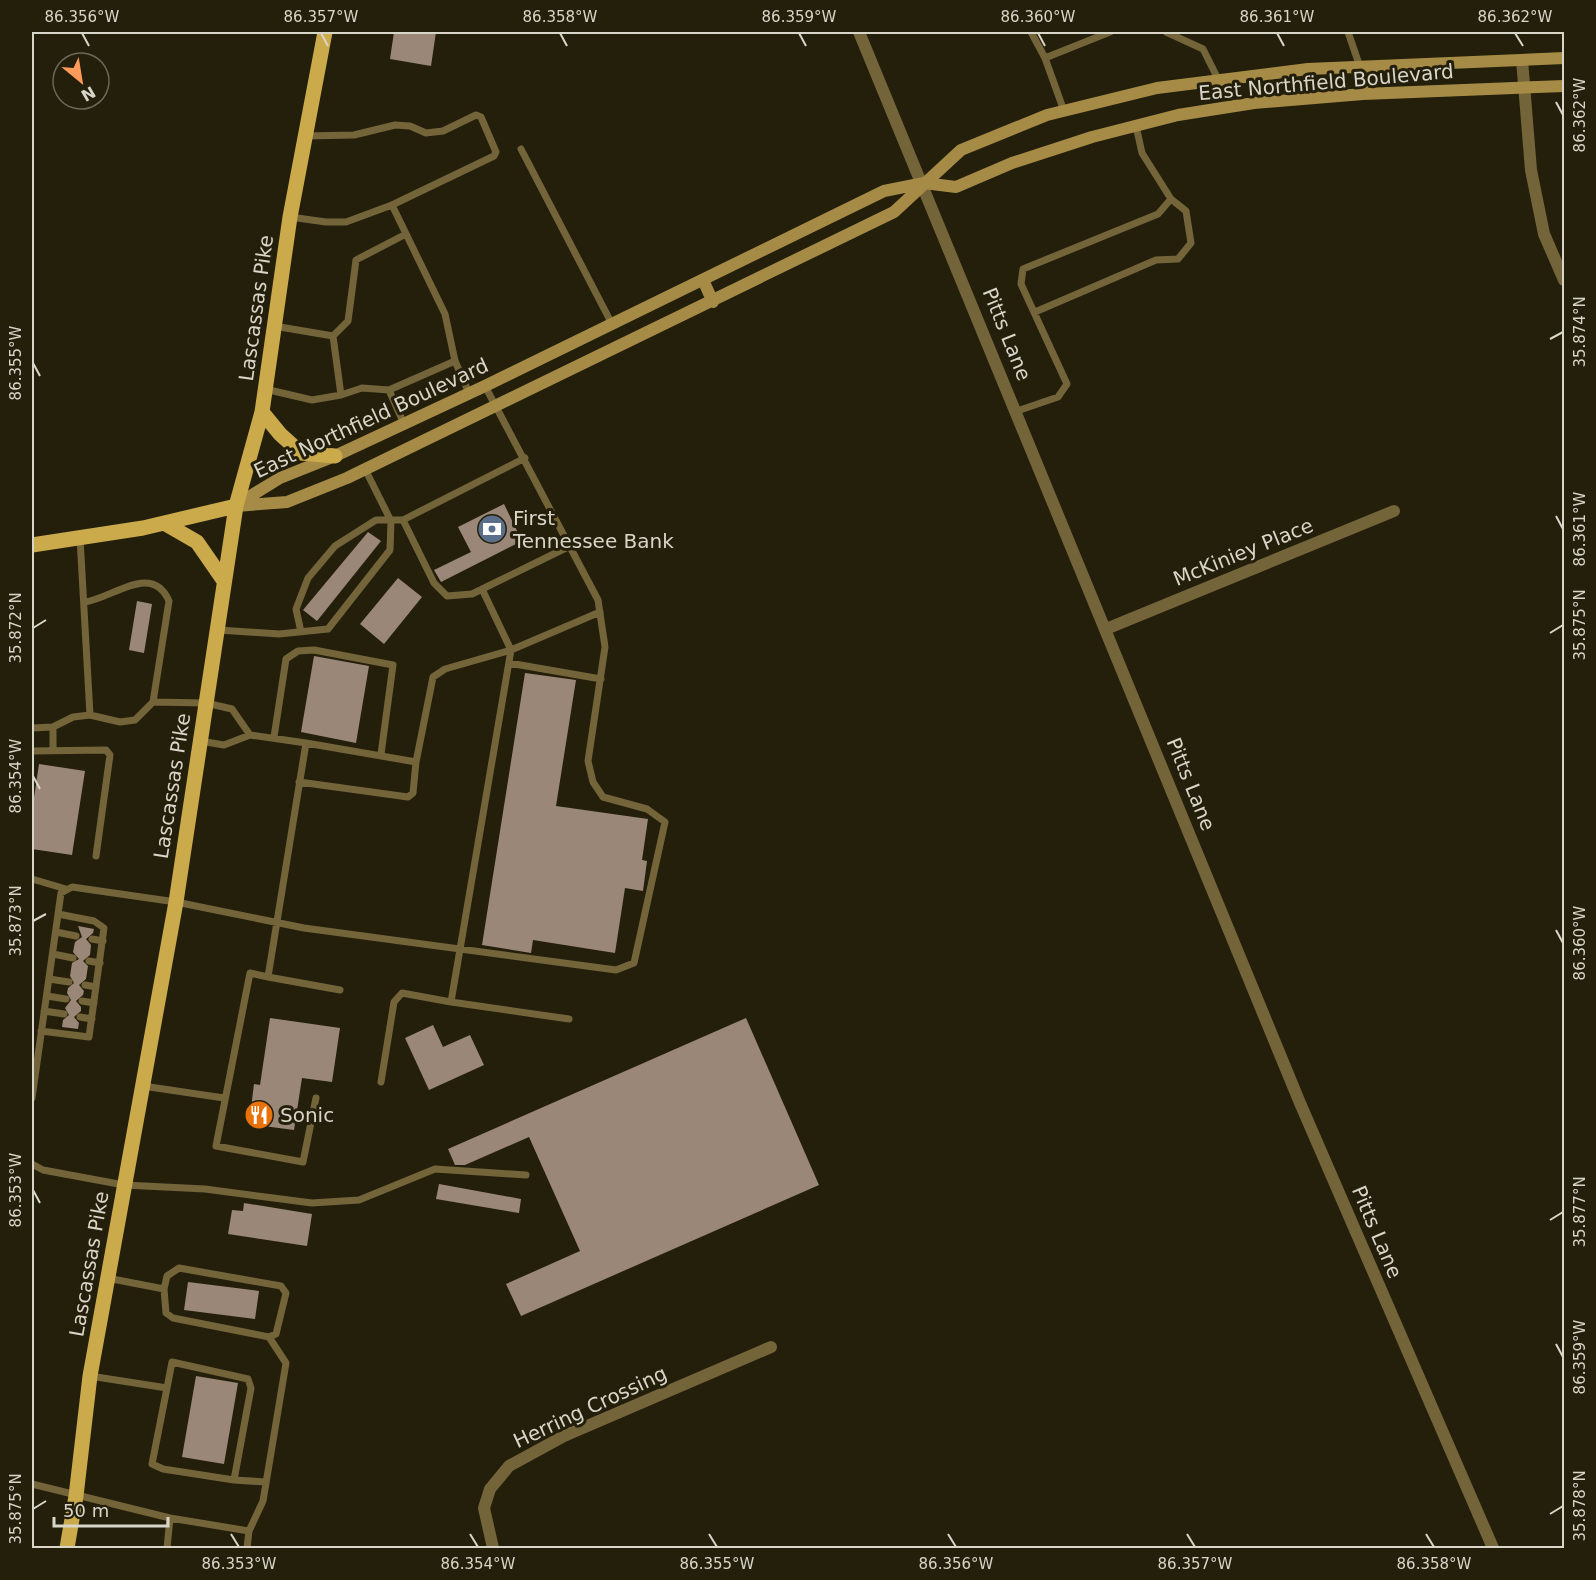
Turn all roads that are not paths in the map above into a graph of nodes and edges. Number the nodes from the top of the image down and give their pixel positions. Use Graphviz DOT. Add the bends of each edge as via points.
graph roads {
  1 [pos="325,32"];
  2 [pos="859,32"];
  3 [pos="1031,32"];
  4 [pos="1110,32"];
  5 [pos="1167,32"];
  6 [pos="1348,32"];
  7 [pos="1045,58"];
  8 [pos="1564,58"];
  9 [pos="1522,60"];
  10 [pos="1360,67"];
  11 [pos="1219,81"];
  12 [pos="1564,86"];
  13 [pos="1524,87"];
  14 [pos="1363,94"];
  15 [pos="1064,111"];
  16 [pos="1136,126"];
  17 [pos="305,136"];
  18 [pos="521,149"];
  19 [pos="924,183"];
  20 [pos="1172,199"];
  21 [pos="392,205"];
  22 [pos="290,218"];
  23 [pos="406,234"];
  24 [pos="703,280"];
  25 [pos="1564,280"];
  26 [pos="714,302"];
  27 [pos="1035,312"];
  28 [pos="612,324"];
  29 [pos="274,326"];
  30 [pos="333,336"];
  31 [pos="455,361"];
  32 [pos="485,386"];
  33 [pos="265,389"];
  34 [pos="388,390"];
  35 [pos="469,393"];
  36 [pos="341,395"];
  37 [pos="496,405"];
  38 [pos="1017,411"];
  39 [pos="262,412"];
  40 [pos="404,424"];
  41 [pos="335,456"];
  42 [pos="525,458"];
  43 [pos="365,469"];
  44 [pos="236,506"];
  45 [pos="1394,511"];
  46 [pos="403,520"];
  47 [pos="391,521"];
  48 [pos="164,523"];
  49 [pos="80,538"];
  50 [pos="32,545"];
  51 [pos="570,546"];
  52 [pos="224,581"];
  53 [pos="483,589"];
  54 [pos="85,602"];
  55 [pos="600,612"];
  56 [pos="1106,629"];
  57 [pos="218,630"];
  58 [pos="301,632"];
  59 [pos="511,650"];
  60 [pos="508,663"];
  61 [pos="601,679"];
  62 [pos="153,702"];
  63 [pos="206,703"];
  64 [pos="90,715"];
  65 [pos="53,727"];
  66 [pos="32,728"];
  67 [pos="250,735"];
  68 [pos="274,737"];
  69 [pos="200,741"];
  70 [pos="306,743"];
  71 [pos="53,750"];
  72 [pos="32,751"];
  73 [pos="381,754"];
  74 [pos="416,762"];
  75 [pos="299,782"];
  76 [pos="96,856"];
  77 [pos="32,879"];
  78 [pos="66,889"];
  79 [pos="176,902"];
  80 [pos="58,914"];
  81 [pos="277,922"];
  82 [pos="56,932"];
  83 [pos="76,936"];
  84 [pos="92,939"];
  85 [pos="103,941"];
  86 [pos="461,950"];
  87 [pos="53,954"];
  88 [pos="73,958"];
  89 [pos="89,961"];
  90 [pos="100,963"];
  91 [pos="268,977"];
  92 [pos="49,979"];
  93 [pos="69,982"];
  94 [pos="85,985"];
  95 [pos="96,987"];
  96 [pos="340,990"];
  97 [pos="47,996"];
  98 [pos="66,999"];
  99 [pos="82,1001"];
  100 [pos="451,1002"];
  101 [pos="94,1003"];
  102 [pos="44,1011"];
  103 [pos="64,1014"];
  104 [pos="80,1017"];
  105 [pos="92,1019"];
  106 [pos="568,1019"];
  107 [pos="41,1030"];
  108 [pos="381,1082"];
  109 [pos="142,1086"];
  110 [pos="32,1098"];
  111 [pos="224,1098"];
  112 [pos="316,1098"];
  113 [pos="32,1164"];
  114 [pos="526,1174"];
  115 [pos="124,1185"];
  116 [pos="107,1278"];
  117 [pos="164,1289"];
  118 [pos="269,1337"];
  119 [pos="771,1347"];
  120 [pos="90,1376"];
  121 [pos="167,1388"];
  122 [pos="234,1480"];
  123 [pos="266,1482"];
  124 [pos="32,1484"];
  125 [pos="76,1496"];
  126 [pos="170,1518"];
  127 [pos="249,1531"];
  128 [pos="67,1548"];
  129 [pos="167,1548"];
  130 [pos="247,1548"];
  131 [pos="493,1548"];
  132 [pos="1493,1548"];
  1 -- 17 [label="main road, Lascassas Pike"];
  2 -- 19 [label="street, Pitts Lane"];
  3 -- 7 [label="lane"];
  4 -- 7 [label="lane"];
  5 -- 11 [label="lane" via="1203,49"];
  6 -- 10 [label="lane"];
  7 -- 15 [label="lane"];
  8 -- 9 [label="main road, East Northfield Boulevard"];
  9 -- 10 [label="main road, East Northfield Boulevard"];
  9 -- 13 [label="street"];
  10 -- 11 [label="main road, East Northfield Boulevard" via="1308,69"];
  10 -- 14 [label="main road"];
  11 -- 15 [label="main road, East Northfield Boulevard" via="1157,88"];
  12 -- 13 [label="main road, East Northfield Boulevard"];
  13 -- 14 [label="main road, East Northfield Boulevard"];
  13 -- 25 [label="street" via="1531,170 1544,234"];
  14 -- 16 [label="main road, East Northfield Boulevard" via="1254,103"];
  15 -- 19 [label="main road, East Northfield Boulevard" via="961,150"];
  16 -- 19 [label="main road, East Northfield Boulevard" via="1012,163 956,187"];
  16 -- 20 [label="lane" via="1142,153"];
  17 -- 21 [label="lane" via="354,135 395,125 426,133 476,115 481,117 496,152 494,156"];
  17 -- 22 [label="main road, Lascassas Pike"];
  18 -- 28 [label="lane"];
  19 -- 24 [label="main road, East Northfield Boulevard" via="884,191"];
  19 -- 26 [label="main road, East Northfield Boulevard" via="894,212"];
  19 -- 38 [label="street, Pitts Lane"];
  20 -- 27 [label="lane" via="1158,214 1023,269 1021,284"];
  20 -- 27 [label="lane" via="1186,211 1191,243 1178,259 1156,260"];
  21 -- 22 [label="lane" via="346,222"];
  21 -- 23 [label="lane"];
  22 -- 29 [label="main road, Lascassas Pike"];
  23 -- 30 [label="lane" via="356,260 348,321"];
  23 -- 31 [label="lane" via="445,314"];
  24 -- 26 [label="main road"];
  24 -- 28 [label="main road, East Northfield Boulevard"];
  26 -- 37 [label="main road, East Northfield Boulevard"];
  27 -- 38 [label="lane" via="1067,384 1058,397"];
  28 -- 32 [label="main road, East Northfield Boulevard"];
  29 -- 30 [label="lane"];
  29 -- 33 [label="main road, Lascassas Pike"];
  30 -- 36 [label="lane"];
  31 -- 34 [label="lane"];
  31 -- 35 [label="lane"];
  32 -- 35 [label="main road, East Northfield Boulevard"];
  32 -- 37 [label="lane"];
  33 -- 36 [label="lane" via="312,400"];
  33 -- 39 [label="main road, Lascassas Pike"];
  34 -- 36 [label="lane" via="362,388"];
  34 -- 40 [label="lane"];
  35 -- 40 [label="main road, East Northfield Boulevard"];
  37 -- 42 [label="lane"];
  37 -- 43 [label="main road, East Northfield Boulevard"];
  38 -- 56 [label="street, Pitts Lane"];
  39 -- 41 [label="main road" via="301,453"];
  39 -- 44 [label="main road, Lascassas Pike"];
  40 -- 41 [label="main road, East Northfield Boulevard"];
  41 -- 44 [label="main road, East Northfield Boulevard" via="280,478"];
  42 -- 46 [label="lane"];
  42 -- 51 [label="lane"];
  43 -- 44 [label="main road, East Northfield Boulevard" via="288,502"];
  43 -- 47 [label="lane"];
  44 -- 48 [label="main road"];
  44 -- 52 [label="main road, Lascassas Pike"];
  45 -- 56 [label="street, McKiniey Place"];
  46 -- 47 [label="lane"];
  46 -- 53 [label="lane" via="434,584 447,596"];
  47 -- 58 [label="lane" via="390,550 328,629"];
  47 -- 58 [label="lane" via="376,520 336,546 308,578 296,609"];
  48 -- 49 [label="main road"];
  48 -- 52 [label="main road" via="197,542"];
  49 -- 50 [label="main road"];
  49 -- 54 [label="lane"];
  51 -- 53 [label="lane"];
  51 -- 55 [label="lane" via="598,600"];
  52 -- 57 [label="main road, Lascassas Pike"];
  53 -- 59 [label="lane"];
  54 -- 62 [label="lane" via="143,582 165,592 169,601"];
  54 -- 64 [label="lane"];
  55 -- 59 [label="lane"];
  55 -- 61 [label="lane" via="605,647"];
  56 -- 132 [label="street, Pitts Lane" via="1300,1103"];
  57 -- 58 [label="lane"];
  57 -- 63 [label="main road, Lascassas Pike"];
  59 -- 60 [label="lane"];
  59 -- 74 [label="lane" via="445,669 433,677"];
  60 -- 61 [label="lane"];
  60 -- 86 [label="lane"];
  61 -- 86 [label="lane" via="588,761 593,782 603,797 647,809 665,822 634,963 616,970"];
  62 -- 63 [label="lane"];
  62 -- 64 [label="lane" via="135,720 120,722"];
  63 -- 67 [label="lane" via="232,709"];
  63 -- 69 [label="main road, Lascassas Pike"];
  64 -- 65 [label="lane" via="72,717"];
  65 -- 66 [label="lane"];
  65 -- 71 [label="lane"];
  67 -- 68 [label="lane"];
  67 -- 69 [label="lane" via="224,745"];
  68 -- 70 [label="lane"];
  68 -- 73 [label="lane" via="286,659 298,651 314,650 393,665"];
  69 -- 79 [label="main road, Lascassas Pike"];
  70 -- 73 [label="lane"];
  70 -- 75 [label="lane"];
  71 -- 72 [label="lane"];
  71 -- 76 [label="lane" via="106,750 110,755"];
  73 -- 74 [label="lane"];
  74 -- 75 [label="lane" via="413,793 408,797"];
  75 -- 81 [label="lane"];
  77 -- 78 [label="lane"];
  78 -- 79 [label="lane"];
  78 -- 80 [label="lane"];
  79 -- 81 [label="lane"];
  79 -- 109 [label="main road, Lascassas Pike"];
  80 -- 82 [label="lane"];
  80 -- 85 [label="lane" via="94,921 104,928"];
  81 -- 86 [label="lane"];
  81 -- 91 [label="lane"];
  82 -- 83 [label="lane"];
  82 -- 87 [label="lane"];
  84 -- 85 [label="lane"];
  85 -- 90 [label="lane"];
  86 -- 100 [label="lane"];
  87 -- 88 [label="lane"];
  87 -- 92 [label="lane"];
  89 -- 90 [label="lane"];
  90 -- 95 [label="lane"];
  91 -- 96 [label="lane"];
  91 -- 111 [label="lane" via="250,973"];
  92 -- 93 [label="lane"];
  92 -- 97 [label="lane"];
  94 -- 95 [label="lane"];
  95 -- 101 [label="lane"];
  97 -- 98 [label="lane"];
  97 -- 102 [label="lane"];
  99 -- 101 [label="lane"];
  100 -- 106 [label="lane"];
  100 -- 108 [label="lane" via="402,993 394,1002"];
  101 -- 105 [label="lane"];
  102 -- 103 [label="lane"];
  102 -- 107 [label="lane"];
  104 -- 105 [label="lane"];
  105 -- 107 [label="lane" via="89,1037"];
  107 -- 110 [label="lane"];
  109 -- 111 [label="lane"];
  109 -- 115 [label="main road, Lascassas Pike"];
  111 -- 112 [label="lane" via="216,1146 303,1162"];
  113 -- 115 [label="lane" via="43,1170"];
  114 -- 115 [label="lane" via="435,1169 359,1200 312,1203 206,1189"];
  115 -- 116 [label="main road, Lascassas Pike"];
  116 -- 117 [label="lane"];
  116 -- 120 [label="main road, Lascassas Pike"];
  117 -- 118 [label="lane" via="166,1312 172,1318"];
  117 -- 118 [label="lane" via="167,1276 179,1268 281,1286 286,1293 276,1334"];
  118 -- 123 [label="lane" via="286,1364"];
  119 -- 131 [label="street, Herring Crossing" via="564,1436 509,1466 490,1489 484,1508"];
  120 -- 121 [label="lane"];
  120 -- 125 [label="main road, Lascassas Pike"];
  121 -- 122 [label="lane" via="152,1464"];
  121 -- 122 [label="lane" via="172,1362 248,1379 251,1388"];
  122 -- 123 [label="lane"];
  123 -- 127 [label="lane" via="263,1501"];
  124 -- 125 [label="lane"];
  125 -- 126 [label="lane"];
  125 -- 128 [label="main road, Lascassas Pike"];
  126 -- 127 [label="lane"];
  126 -- 129 [label="lane"];
  127 -- 130 [label="lane"];
}
